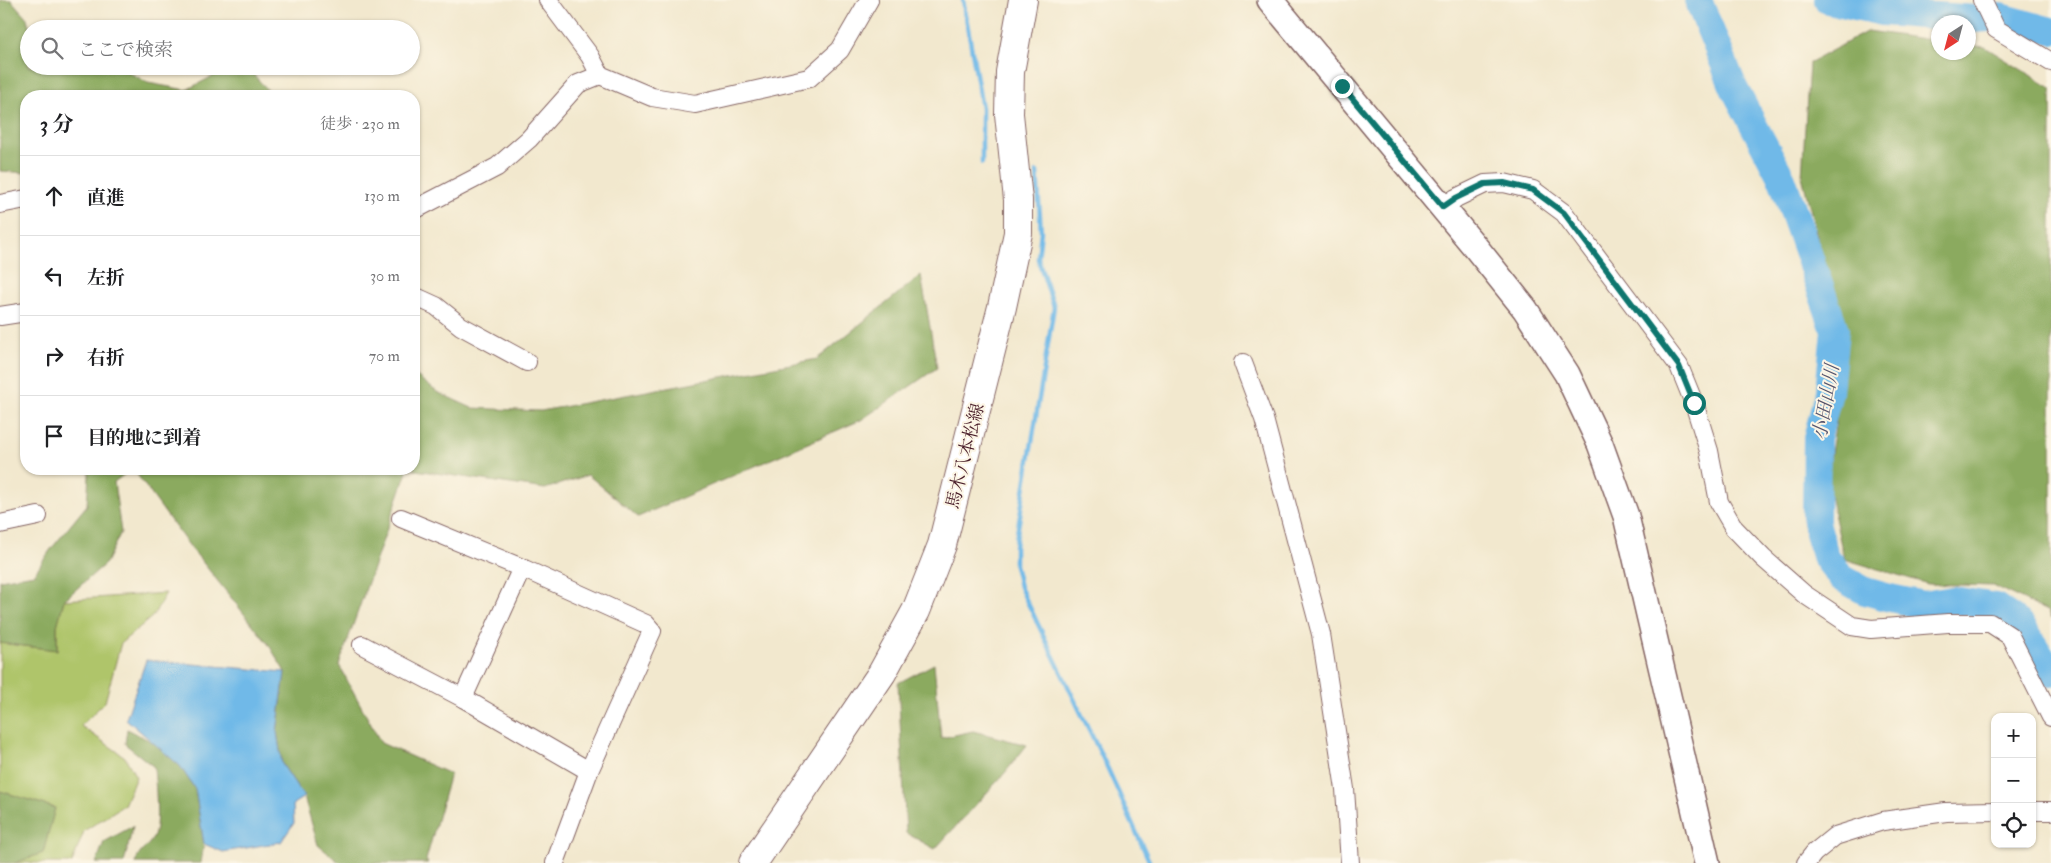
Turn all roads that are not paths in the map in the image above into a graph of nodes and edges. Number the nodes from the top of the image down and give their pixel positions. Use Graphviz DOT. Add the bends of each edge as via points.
graph roads {
  1 [pos="548,0"];
  2 [pos="869,0"];
  3 [pos="1023,0"];
  4 [pos="1270,0"];
  5 [pos="1982,0"];
  6 [pos="2051,62"];
  7 [pos="600,75"];
  8 [pos="20,200"];
  9 [pos="0,204"];
  10 [pos="420,207"];
  11 [pos="1443,207"];
  12 [pos="420,299"];
  13 [pos="20,313"];
  14 [pos="0,316"];
  15 [pos="527,362"];
  16 [pos="1243,363"];
  17 [pos="38,516"];
  18 [pos="401,518"];
  19 [pos="0,524"];
  20 [pos="522,568"];
  21 [pos="362,645"];
  22 [pos="463,698"];
  23 [pos="2051,717"];
  24 [pos="589,771"];
  25 [pos="1991,811"];
  26 [pos="2036,811"];
  27 [pos="2051,811"];
  28 [pos="554,863"];
  29 [pos="753,863"];
  30 [pos="1350,863"];
  31 [pos="1707,863"];
  32 [pos="1806,863"];
  1 -- 7 [label="street" via="590,56"];
  2 -- 7 [label="street" via="840,50 809,78 695,104 652,97"];
  3 -- 29 [label="main road, 馬木八本松線" via="1010,80 1009,114 1018,233 942,545 916,611 882,673"];
  4 -- 11 [label="street"];
  5 -- 6 [label="street" via="1996,29"];
  7 -- 10 [label="street" via="578,84 529,139 497,167"];
  8 -- 9 [label="street"];
  11 -- 23 [label="street" via="1485,184 1504,183 1533,190 1564,213 1679,366 1709,451 1719,502 1734,528 1804,594 1852,626 1871,629 1990,623 2010,636"];
  11 -- 31 [label="street" via="1525,309 1567,374 1600,444 1626,516"];
  12 -- 15 [label="street" via="436,306 460,326"];
  13 -- 14 [label="street"];
  16 -- 30 [label="street" via="1264,419 1321,634 1345,789"];
  17 -- 19 [label="street"];
  18 -- 20 [label="street"];
  20 -- 22 [label="street"];
  20 -- 24 [label="street" via="646,624 652,631"];
  21 -- 22 [label="street"];
  22 -- 24 [label="street"];
  24 -- 28 [label="street"];
  25 -- 32 [label="street" via="1946,812 1883,821 1835,836 1814,852"];
  26 -- 27 [label="street"];
}
